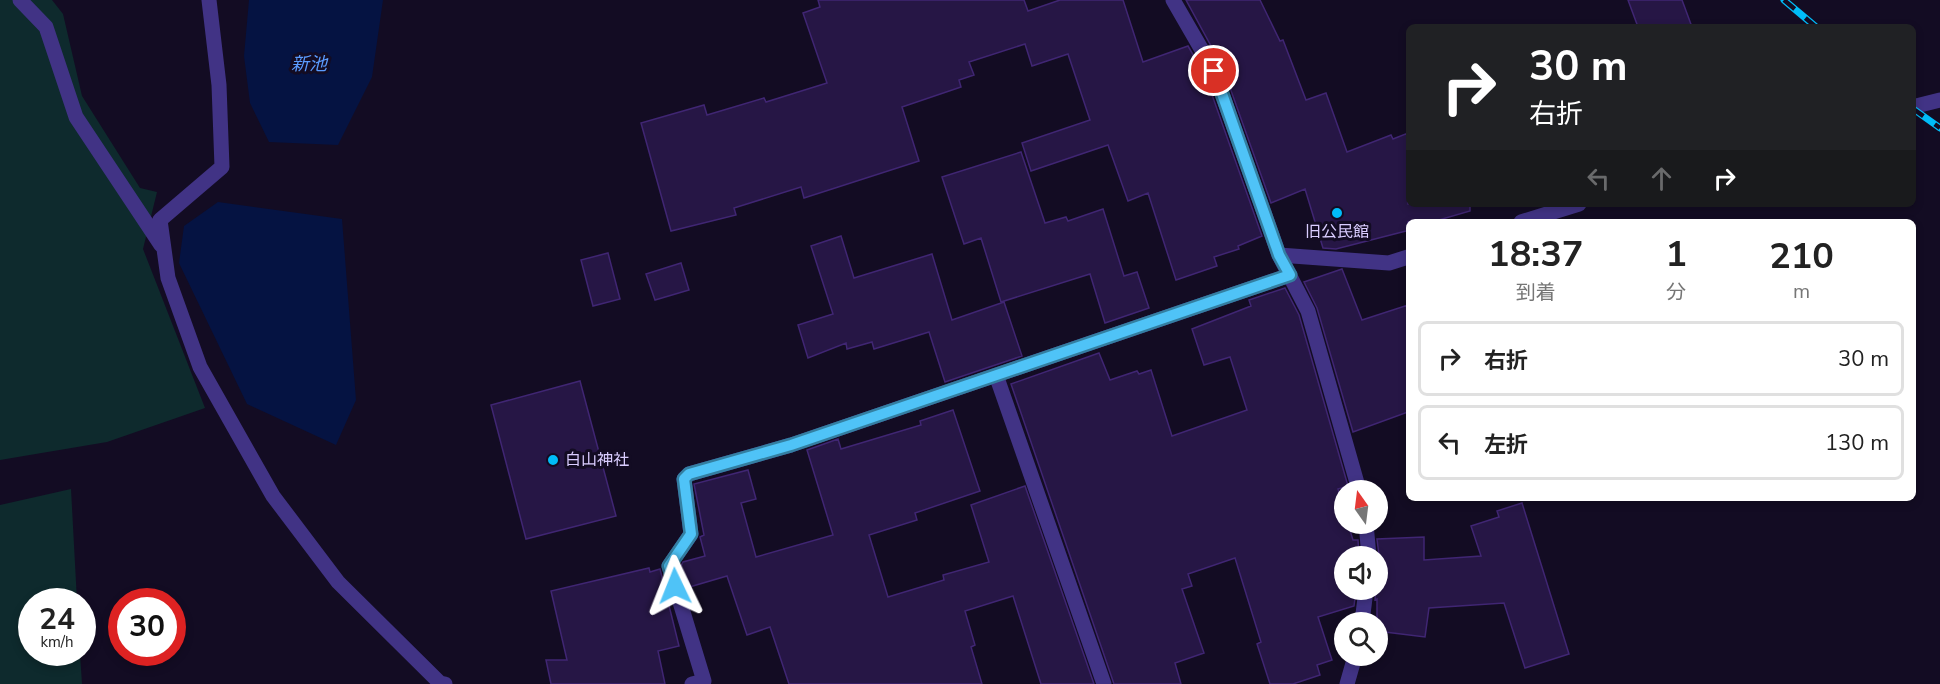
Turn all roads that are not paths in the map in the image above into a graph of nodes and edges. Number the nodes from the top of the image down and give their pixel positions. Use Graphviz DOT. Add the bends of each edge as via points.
graph roads {
  1 [pos="20,0"];
  2 [pos="210,0"];
  3 [pos="1173,0"];
  4 [pos="1940,100"];
  5 [pos="1916,106"];
  6 [pos="1569,207"];
  7 [pos="1531,219"];
  8 [pos="164,249"];
  9 [pos="1279,255"];
  10 [pos="1406,258"];
  11 [pos="1290,275"];
  12 [pos="996,375"];
  13 [pos="1356,480"];
  14 [pos="1352,666"];
  15 [pos="441,684"];
  16 [pos="692,684"];
  17 [pos="1104,684"];
  18 [pos="1347,684"];
  1 -- 8 [label="street" via="46,27 76,117"];
  2 -- 8 [label="street" via="222,167 160,220"];
  3 -- 9 [label="street" via="1214,71"];
  4 -- 5 [label="street"];
  6 -- 7 [label="street"];
  8 -- 15 [label="street" via="168,279 201,367 273,496 338,582"];
  9 -- 10 [label="street" via="1389,263"];
  9 -- 11 [label="street"];
  11 -- 12 [label="street"];
  11 -- 13 [label="street" via="1308,311"];
  12 -- 16 [label="street" via="791,445 689,474 684,479 691,534 669,566 704,681"];
  12 -- 17 [label="street"];
  14 -- 18 [label="street"];
}
